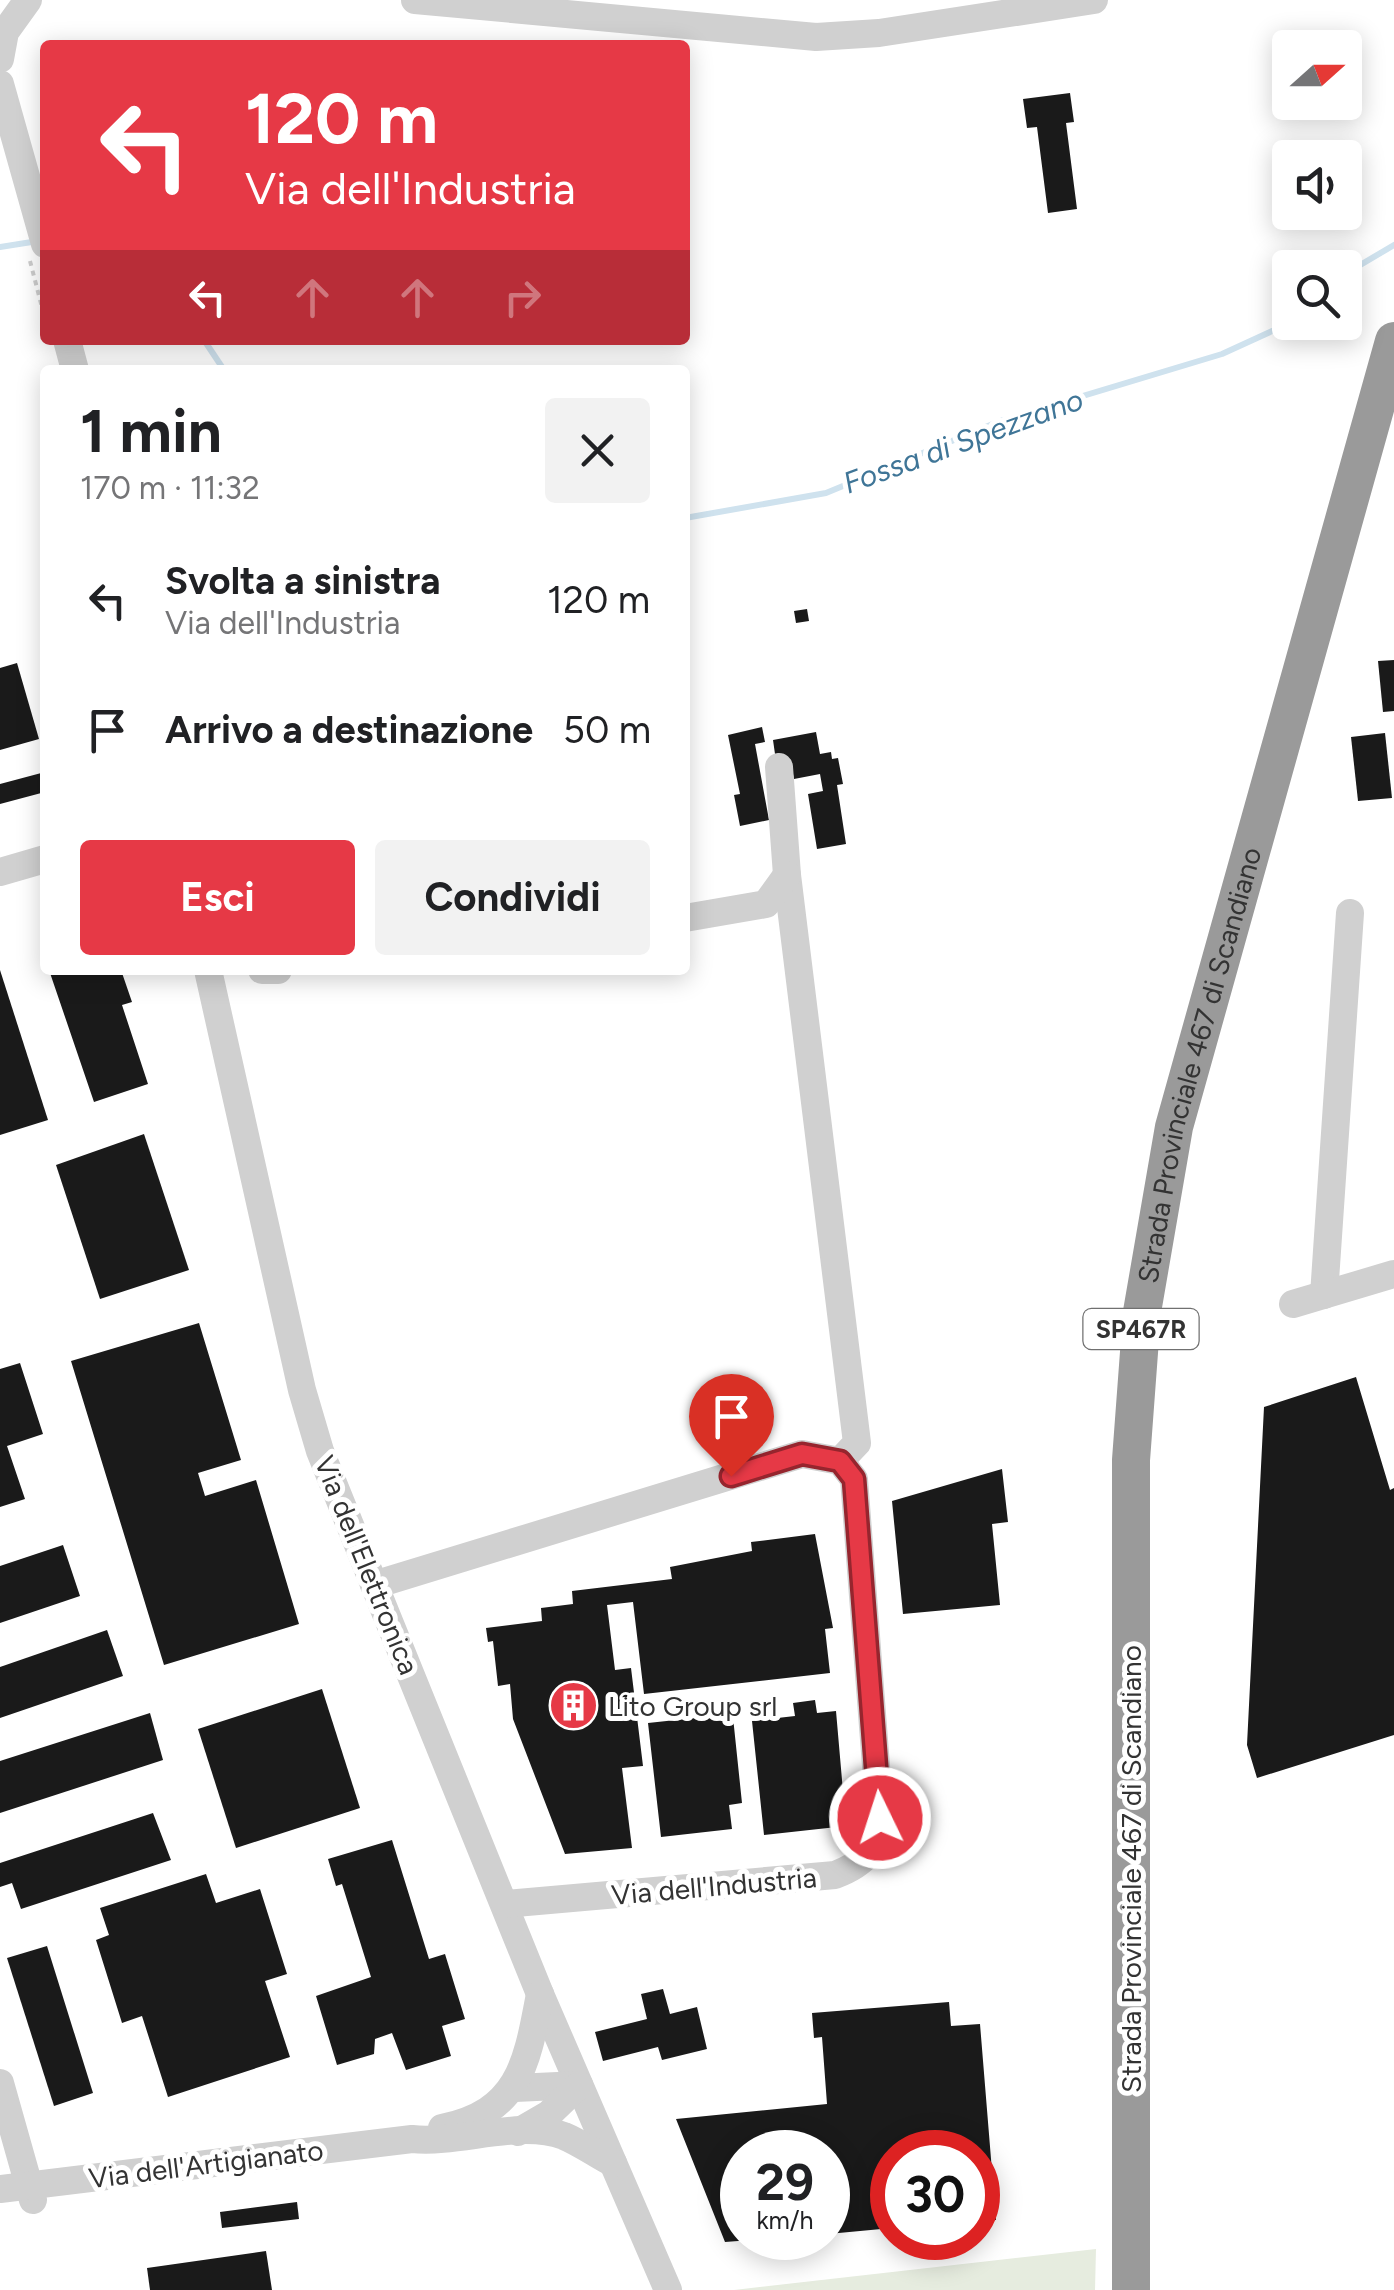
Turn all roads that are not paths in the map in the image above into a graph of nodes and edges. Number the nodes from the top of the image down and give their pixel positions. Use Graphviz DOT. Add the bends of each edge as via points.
graph roads {
  1 [pos="28,0"];
  2 [pos="414,0"];
  3 [pos="1094,0"];
  4 [pos="0,58"];
  5 [pos="0,84"];
  6 [pos="40,226"];
  7 [pos="1394,341"];
  8 [pos="778,767"];
  9 [pos="40,860"];
  10 [pos="0,872"];
  11 [pos="787,874"];
  12 [pos="1350,913"];
  13 [pos="690,917"];
  14 [pos="209,975"];
  15 [pos="1394,1274"];
  16 [pos="1324,1295"];
  17 [pos="1293,1304"];
  18 [pos="840,1461"];
  19 [pos="374,1584"];
  20 [pos="504,1904"];
  21 [pos="540,1994"];
  22 [pos="0,2084"];
  23 [pos="579,2084"];
  24 [pos="514,2088"];
  25 [pos="517,2132"];
  26 [pos="412,2140"];
  27 [pos="613,2164"];
  28 [pos="0,2189"];
  29 [pos="32,2192"];
  30 [pos="668,2290"];
  31 [pos="1130,2290"];
  1 -- 4 [label="street" via="6,32"];
  2 -- 3 [label="street" via="816,37"];
  5 -- 6 [label="street"];
  7 -- 31 [label="highway, Strada Provinciale 467 di Scandiano / SP467R" via="1174,1128 1142,1312 1131,1460"];
  8 -- 11 [label="street"];
  9 -- 10 [label="street"];
  11 -- 13 [label="street" via="766,904"];
  11 -- 18 [label="street" via="857,1443"];
  12 -- 16 [label="street"];
  14 -- 19 [label="street, Via dell'Elettronica" via="302,1390"];
  15 -- 16 [label="street"];
  16 -- 17 [label="street"];
  18 -- 19 [label="street" via="802,1454"];
  18 -- 20 [label="street, Via dell'Industria" via="854,1479 880,1818 876,1843 862,1865 835,1875"];
  19 -- 20 [label="street, Via dell'Elettronica"];
  20 -- 21 [label="street, Via dell'Elettronica"];
  21 -- 23 [label="street, Via dell'Elettronica"];
  21 -- 24 [label="street" via="527,2061"];
  22 -- 29 [label="street"];
  23 -- 24 [label="street"];
  23 -- 25 [label="street, Via dell'Artigianato" via="549,2114"];
  23 -- 27 [label="street, Via dell'Elettronica"];
  24 -- 26 [label="street, Via dell'Artigianato" via="470,2122"];
  25 -- 26 [label="street, Via dell'Artigianato"];
  25 -- 27 [label="street, Via dell'Artigianato" via="561,2135"];
  26 -- 29 [label="street, Via dell'Artigianato"];
  27 -- 30 [label="street, Via dell'Elettronica"];
  28 -- 29 [label="street, Via dell'Artigianato"];
}
